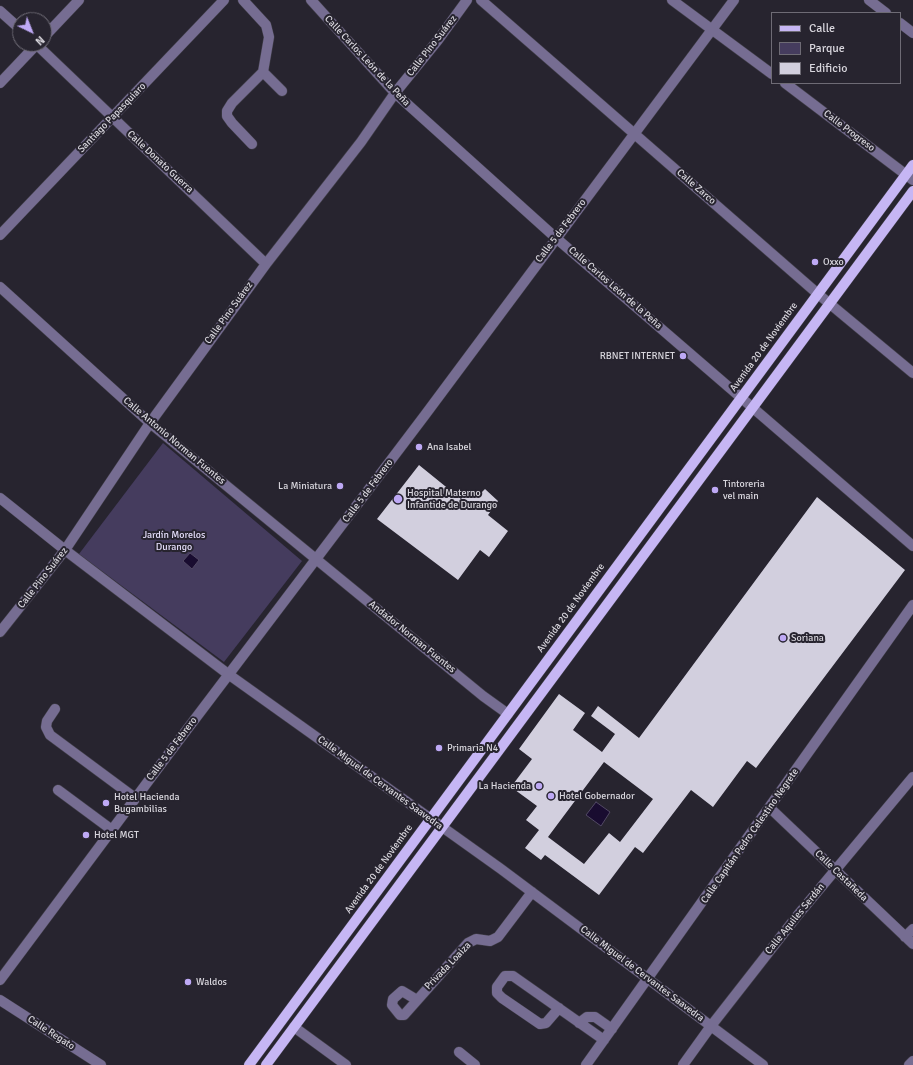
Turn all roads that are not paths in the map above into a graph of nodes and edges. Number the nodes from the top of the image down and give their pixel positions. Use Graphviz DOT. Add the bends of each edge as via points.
graph roads {
  1 [pos="79,0"];
  2 [pos="224,0"];
  3 [pos="243,0"];
  4 [pos="311,0"];
  5 [pos="466,0"];
  6 [pos="481,0"];
  7 [pos="672,0"];
  8 [pos="734,0"];
  9 [pos="869,0"];
  10 [pos="0,12"];
  11 [pos="885,12"];
  12 [pos="12,22"];
  13 [pos="901,24"];
  14 [pos="52,29"];
  15 [pos="712,29"];
  16 [pos="913,33"];
  17 [pos="29,52"];
  18 [pos="45,52"];
  19 [pos="263,72"];
  20 [pos="771,73"];
  21 [pos="0,83"];
  22 [pos="786,84"];
  23 [pos="282,91"];
  24 [pos="395,93"];
  25 [pos="112,118"];
  26 [pos="635,133"];
  27 [pos="252,144"];
  28 [pos="913,165"];
  29 [pos="910,177"];
  30 [pos="913,190"];
  31 [pos="0,236"];
  32 [pos="556,238"];
  33 [pos="266,264"];
  34 [pos="0,287"];
  35 [pos="818,294"];
  36 [pos="828,303"];
  37 [pos="913,373"];
  38 [pos="742,397"];
  39 [pos="752,406"];
  40 [pos="150,423"];
  41 [pos="0,498"];
  42 [pos="913,546"];
  43 [pos="65,550"];
  44 [pos="316,559"];
  45 [pos="911,612"];
  46 [pos="0,632"];
  47 [pos="228,674"];
  48 [pos="55,709"];
  49 [pos="508,714"];
  50 [pos="913,777"];
  51 [pos="58,790"];
  52 [pos="135,798"];
  53 [pos="770,808"];
  54 [pos="430,819"];
  55 [pos="442,827"];
  56 [pos="112,830"];
  57 [pos="835,870"];
  58 [pos="532,892"];
  59 [pos="913,929"];
  60 [pos="905,937"];
  61 [pos="913,944"];
  62 [pos="649,978"];
  63 [pos="0,980"];
  64 [pos="0,1000"];
  65 [pos="416,1000"];
  66 [pos="558,1008"];
  67 [pos="580,1023"];
  68 [pos="711,1026"];
  69 [pos="294,1027"];
  70 [pos="612,1029"];
  71 [pos="604,1040"];
  72 [pos="459,1052"];
  73 [pos="913,1061"];
  74 [pos="90,1062"];
  75 [pos="101,1065"];
  76 [pos="249,1065"];
  77 [pos="266,1065"];
  78 [pos="346,1065"];
  79 [pos="476,1065"];
  80 [pos="586,1065"];
  81 [pos="683,1065"];
  82 [pos="762,1065"];
  83 [pos="909,1065"];
  1 -- 14 [label="street"];
  2 -- 25 [label="street, Santiago Papasquiaro"];
  3 -- 19 [label="street" via="268,29 269,41"];
  4 -- 24 [label="street, Calle Carlos León de la Peña"];
  5 -- 24 [label="street, Calle Pino Suárez" via="438,40"];
  6 -- 26 [label="street, Calle Zarco"];
  7 -- 15 [label="street"];
  8 -- 15 [label="street, Calle 5 de Febrero"];
  9 -- 11 [label="street"];
  10 -- 12 [label="street"];
  13 -- 16 [label="street"];
  15 -- 20 [label="street"];
  15 -- 26 [label="street, Calle 5 de Febrero"];
  17 -- 21 [label="street"];
  18 -- 25 [label="street, Calle Donato Guerra"];
  19 -- 23 [label="street"];
  19 -- 27 [label="street" via="232,103 227,116"];
  22 -- 29 [label="street, Calle Progreso"];
  24 -- 32 [label="street, Calle Carlos León de la Peña"];
  24 -- 33 [label="street, Calle Pino Suárez" via="361,142"];
  25 -- 31 [label="street, Santiago Papasquiaro"];
  25 -- 33 [label="street, Calle Donato Guerra"];
  26 -- 32 [label="street, Calle 5 de Febrero"];
  26 -- 35 [label="street, Calle Zarco"];
  28 -- 29 [label="main road, Avenida 20 de Noviembre"];
  29 -- 35 [label="main road, Avenida 20 de Noviembre"];
  30 -- 36 [label="main road"];
  32 -- 38 [label="street, Calle Carlos León de la Peña"];
  32 -- 44 [label="street, Calle 5 de Febrero"];
  33 -- 40 [label="street, Calle Pino Suárez"];
  34 -- 40 [label="street, Calle Antonio Norman Fuentes"];
  35 -- 36 [label="street, Calle Zarco"];
  35 -- 38 [label="main road, Avenida 20 de Noviembre"];
  36 -- 37 [label="street, Calle Zarco"];
  36 -- 39 [label="main road"];
  38 -- 39 [label="street, Calle Carlos León de la Peña"];
  38 -- 49 [label="main road, Avenida 20 de Noviembre"];
  39 -- 42 [label="street, Calle Carlos León de la Peña"];
  39 -- 55 [label="main road"];
  40 -- 43 [label="street, Calle Pino Suárez"];
  40 -- 44 [label="street, Calle Antonio Norman Fuentes"];
  41 -- 43 [label="street, Calle Miguel de Cervantes Saavedra"];
  43 -- 46 [label="street, Calle Pino Suárez"];
  43 -- 47 [label="street, Calle Miguel de Cervantes Saavedra"];
  44 -- 47 [label="street, Calle 5 de Febrero"];
  44 -- 49 [label="street, Andador Norman Fuentes"];
  45 -- 53 [label="street, Calle Capitán Pedro Celestino Negrete"];
  47 -- 52 [label="street, Calle 5 de Febrero"];
  47 -- 54 [label="street, Calle Miguel de Cervantes Saavedra"];
  48 -- 52 [label="street" via="46,727 50,735"];
  49 -- 54 [label="main road, Avenida 20 de Noviembre"];
  50 -- 57 [label="street, Calle Aquiles Serdán"];
  51 -- 56 [label="street"];
  52 -- 56 [label="street, Calle 5 de Febrero"];
  53 -- 57 [label="street, Calle Castañeda"];
  53 -- 62 [label="street, Calle Capitán Pedro Celestino Negrete"];
  54 -- 55 [label="street, Calle Miguel de Cervantes Saavedra"];
  54 -- 76 [label="main road, Avenida 20 de Noviembre"];
  55 -- 58 [label="street, Calle Miguel de Cervantes Saavedra"];
  55 -- 69 [label="main road"];
  56 -- 63 [label="street, Calle 5 de Febrero"];
  57 -- 60 [label="street, Calle Castañeda"];
  57 -- 68 [label="street, Calle Aquiles Serdán"];
  58 -- 62 [label="street, Calle Miguel de Cervantes Saavedra"];
  58 -- 65 [label="street, Privada Loaiza" via="495,940 476,939 468,943"];
  59 -- 60 [label="street"];
  60 -- 61 [label="street, Calle Castañeda"];
  62 -- 68 [label="street, Calle Miguel de Cervantes Saavedra"];
  62 -- 70 [label="street, Calle Capitán Pedro Celestino Negrete"];
  64 -- 74 [label="street, Calle Regato"];
  66 -- 66 [label="street" via="513,976 505,976 497,987 497,993 502,998 540,1024 546,1022"];
  66 -- 67 [label="street"];
  67 -- 70 [label="street" via="587,1017 595,1017"];
  67 -- 71 [label="street"];
  68 -- 81 [label="street, Calle Aquiles Serdán"];
  68 -- 82 [label="street, Calle Miguel de Cervantes Saavedra"];
  69 -- 77 [label="main road"];
  69 -- 78 [label="street"];
  70 -- 71 [label="street, Calle Capitán Pedro Celestino Negrete"];
  71 -- 80 [label="street, Calle Capitán Pedro Celestino Negrete"];
  72 -- 79 [label="street"];
  73 -- 83 [label="street"];
  74 -- 75 [label="street, Calle Regato"];
}
